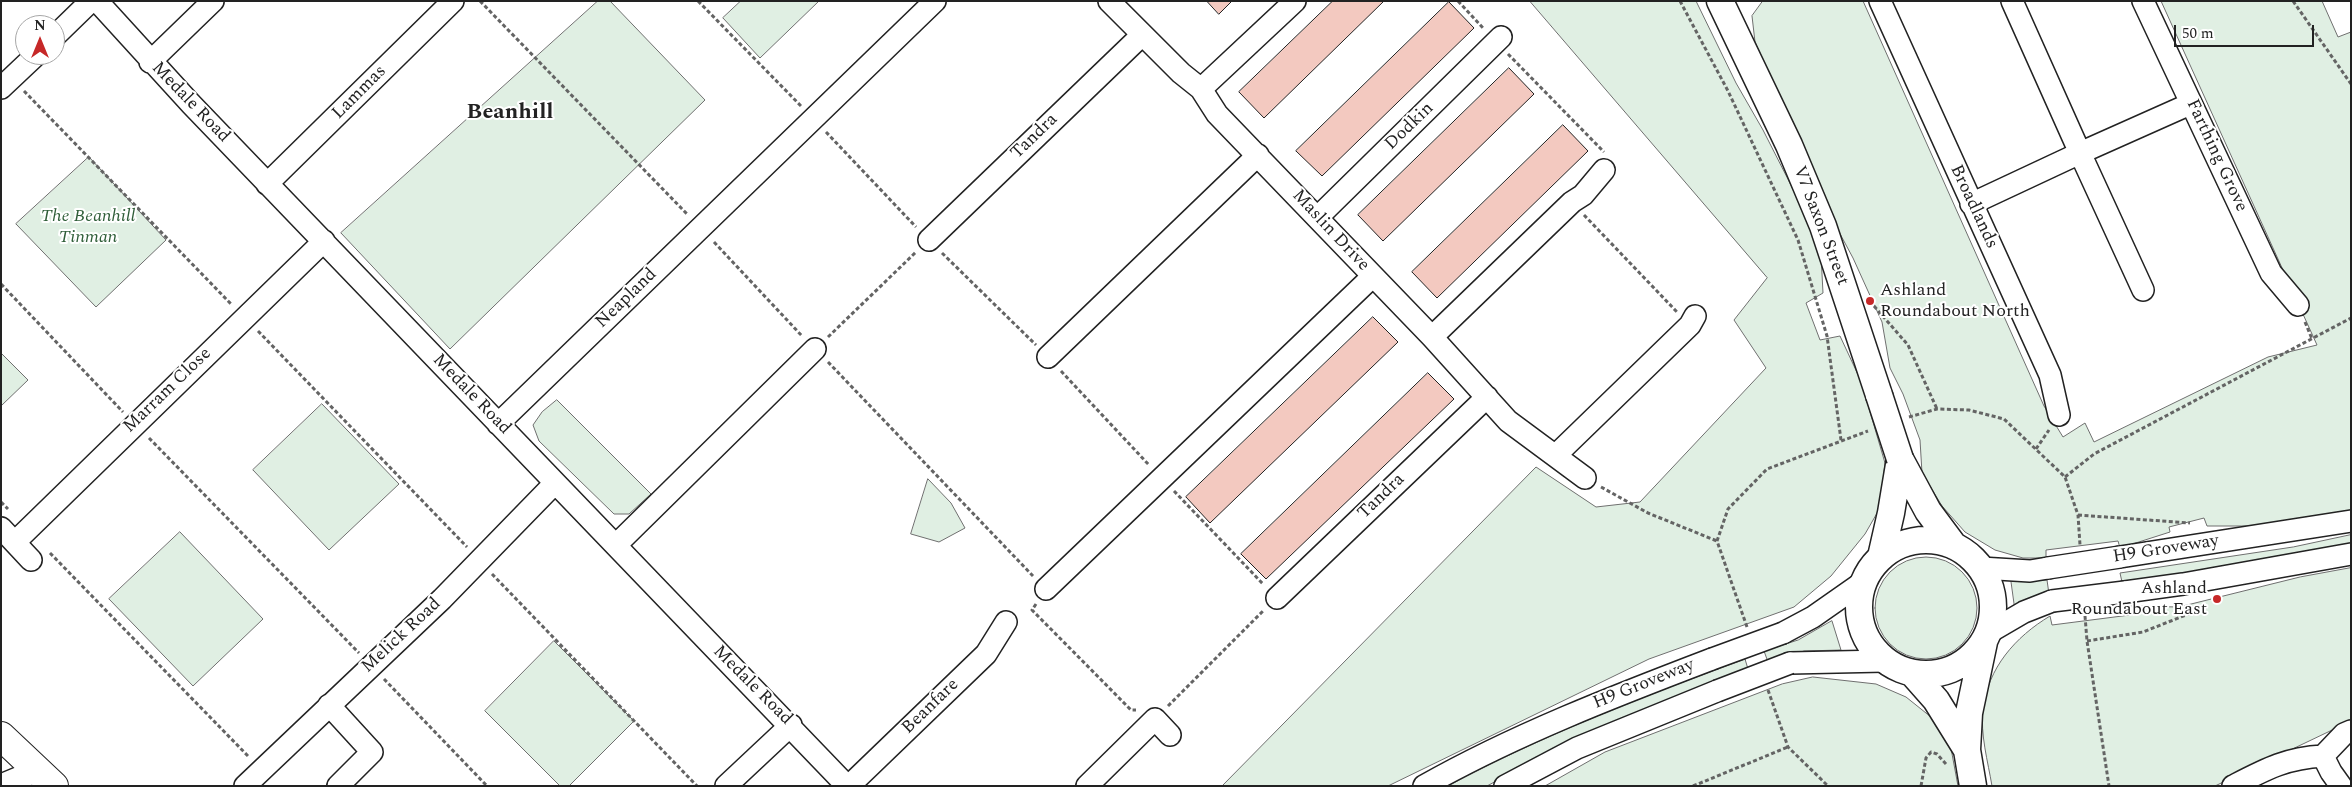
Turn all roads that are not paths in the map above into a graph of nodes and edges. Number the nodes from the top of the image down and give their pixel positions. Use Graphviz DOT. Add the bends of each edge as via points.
graph roads {
  1 [pos="91,1"];
  2 [pos="97,1"];
  3 [pos="214,1"];
  4 [pos="453,1"];
  5 [pos="935,1"];
  6 [pos="1110,1"];
  7 [pos="1295,1"];
  8 [pos="1720,1"];
  9 [pos="1880,1"];
  10 [pos="2012,1"];
  11 [pos="2143,1"];
  12 [pos="65,26"];
  13 [pos="1142,35"];
  14 [pos="1499,39"];
  15 [pos="150,62"];
  16 [pos="26,65"];
  17 [pos="7,83"];
  18 [pos="1201,89"];
  19 [pos="2190,104"];
  20 [pos="2080,153"];
  21 [pos="1258,155"];
  22 [pos="1604,170"];
  23 [pos="268,184"];
  24 [pos="1971,204"];
  25 [pos="1318,217"];
  26 [pos="928,240"];
  27 [pos="324,241"];
  28 [pos="1373,276"];
  29 [pos="2143,290"];
  30 [pos="2298,305"];
  31 [pos="1692,321"];
  32 [pos="1432,337"];
  33 [pos="815,349"];
  34 [pos="1048,357"];
  35 [pos="1486,397"];
  36 [pos="2059,415"];
  37 [pos="498,424"];
  38 [pos="1556,455"];
  39 [pos="1900,458"];
  40 [pos="1585,478"];
  41 [pos="556,483"];
  42 [pos="2351,522"];
  43 [pos="14,533"];
  44 [pos="616,546"];
  45 [pos="1954,546"];
  46 [pos="2351,554"];
  47 [pos="1881,557"];
  48 [pos="31,560"];
  49 [pos="1981,568"];
  50 [pos="1863,582"];
  51 [pos="1046,589"];
  52 [pos="1277,598"];
  53 [pos="1006,622"];
  54 [pos="1986,638"];
  55 [pos="1884,661"];
  56 [pos="1913,674"];
  57 [pos="329,705"];
  58 [pos="791,725"];
  59 [pos="2351,731"];
  60 [pos="1170,735"];
  61 [pos="1,736"];
  62 [pos="1967,750"];
  63 [pos="2324,756"];
  64 [pos="1,768"];
  65 [pos="1,780"];
  66 [pos="50,782"];
  67 [pos="1,785"];
  68 [pos="245,786"];
  69 [pos="338,786"];
  70 [pos="726,786"];
  71 [pos="848,786"];
  72 [pos="1087,786"];
  73 [pos="1424,786"];
  74 [pos="1505,786"];
  75 [pos="1973,786"];
  76 [pos="2233,786"];
  77 [pos="2342,786"];
  1 -- 12 [label="street"];
  2 -- 15 [label="street, Medale Road"];
  3 -- 15 [label="street"];
  4 -- 23 [label="street, Lammas"];
  5 -- 37 [label="street, Neapland"];
  6 -- 13 [label="street, Maslin Drive"];
  7 -- 18 [label="street"];
  8 -- 39 [label="main road, V7 Saxon Street, bridge" via="1789,144 1823,226"];
  9 -- 24 [label="street, Broadlands"];
  10 -- 20 [label="street"];
  11 -- 19 [label="street, Farthing Grove"];
  13 -- 18 [label="street, Maslin Drive"];
  13 -- 26 [label="street, Tandra"];
  14 -- 25 [label="street, Dodkin"];
  15 -- 23 [label="street, Medale Road"];
  16 -- 17 [label="street"];
  18 -- 21 [label="street, Maslin Drive" via="1217,114"];
  19 -- 20 [label="street"];
  19 -- 30 [label="street, Farthing Grove" via="2271,273"];
  20 -- 24 [label="street"];
  20 -- 29 [label="street"];
  21 -- 25 [label="street, Maslin Drive"];
  21 -- 34 [label="street"];
  22 -- 32 [label="street" via="1583,195"];
  23 -- 27 [label="street, Medale Road"];
  24 -- 36 [label="street, Broadlands" via="2050,375"];
  25 -- 28 [label="street, Maslin Drive"];
  27 -- 37 [label="street, Medale Road"];
  27 -- 43 [label="street, Marram Close"];
  28 -- 32 [label="street, Maslin Drive"];
  28 -- 51 [label="street"];
  31 -- 38 [label="street"];
  32 -- 35 [label="street, Maslin Drive"];
  33 -- 44 [label="street"];
  35 -- 38 [label="street, Maslin Drive" via="1508,421"];
  35 -- 52 [label="street, Tandra"];
  37 -- 41 [label="street, Medale Road"];
  38 -- 40 [label="street, Maslin Drive"];
  39 -- 45 [label="main road, V7 Saxon Street" via="1928,511"];
  39 -- 47 [label="main road, V7 Saxon Street"];
  41 -- 44 [label="street, Medale Road"];
  41 -- 57 [label="street, Melick Road" via="480,561"];
  42 -- 49 [label="street, H9 Groveway, bridge" via="2030,571"];
  43 -- 48 [label="street"];
  44 -- 58 [label="street, Medale Road"];
  45 -- 47 [label="main road" via="1935,540 1916,540 1897,546"];
  45 -- 49 [label="main road"];
  46 -- 54 [label="street, H9 Groveway, bridge" via="2052,601 2024,612"];
  47 -- 50 [label="main road"];
  49 -- 54 [label="main road" via="1991,588 1993,611"];
  50 -- 55 [label="main road" via="1858,603 1860,625 1869,644"];
  50 -- 73 [label="street, H9 Groveway, bridge" via="1813,617 1783,633 1606,700"];
  53 -- 71 [label="street, Beanfare" via="986,654"];
  54 -- 56 [label="main road" via="1970,658 1953,669 1934,675"];
  54 -- 62 [label="main road" via="1969,712"];
  55 -- 56 [label="main road"];
  55 -- 74 [label="street, H9 Groveway, bridge" via="1790,664 1577,748"];
  56 -- 62 [label="main road" via="1936,700"];
  57 -- 68 [label="street, Melick Road"];
  57 -- 69 [label="street" via="372,752"];
  58 -- 70 [label="street"];
  58 -- 71 [label="street, Medale Road"];
  59 -- 63 [label="street" via="2344,734"];
  60 -- 72 [label="street" via="1150,715"];
  61 -- 66 [label="highway"];
  62 -- 75 [label="main road"];
  63 -- 76 [label="street" via="2298,758 2270,767"];
  63 -- 77 [label="street"];
  64 -- 65 [label="street"];
  66 -- 67 [label="street" via="24,775"];
}
